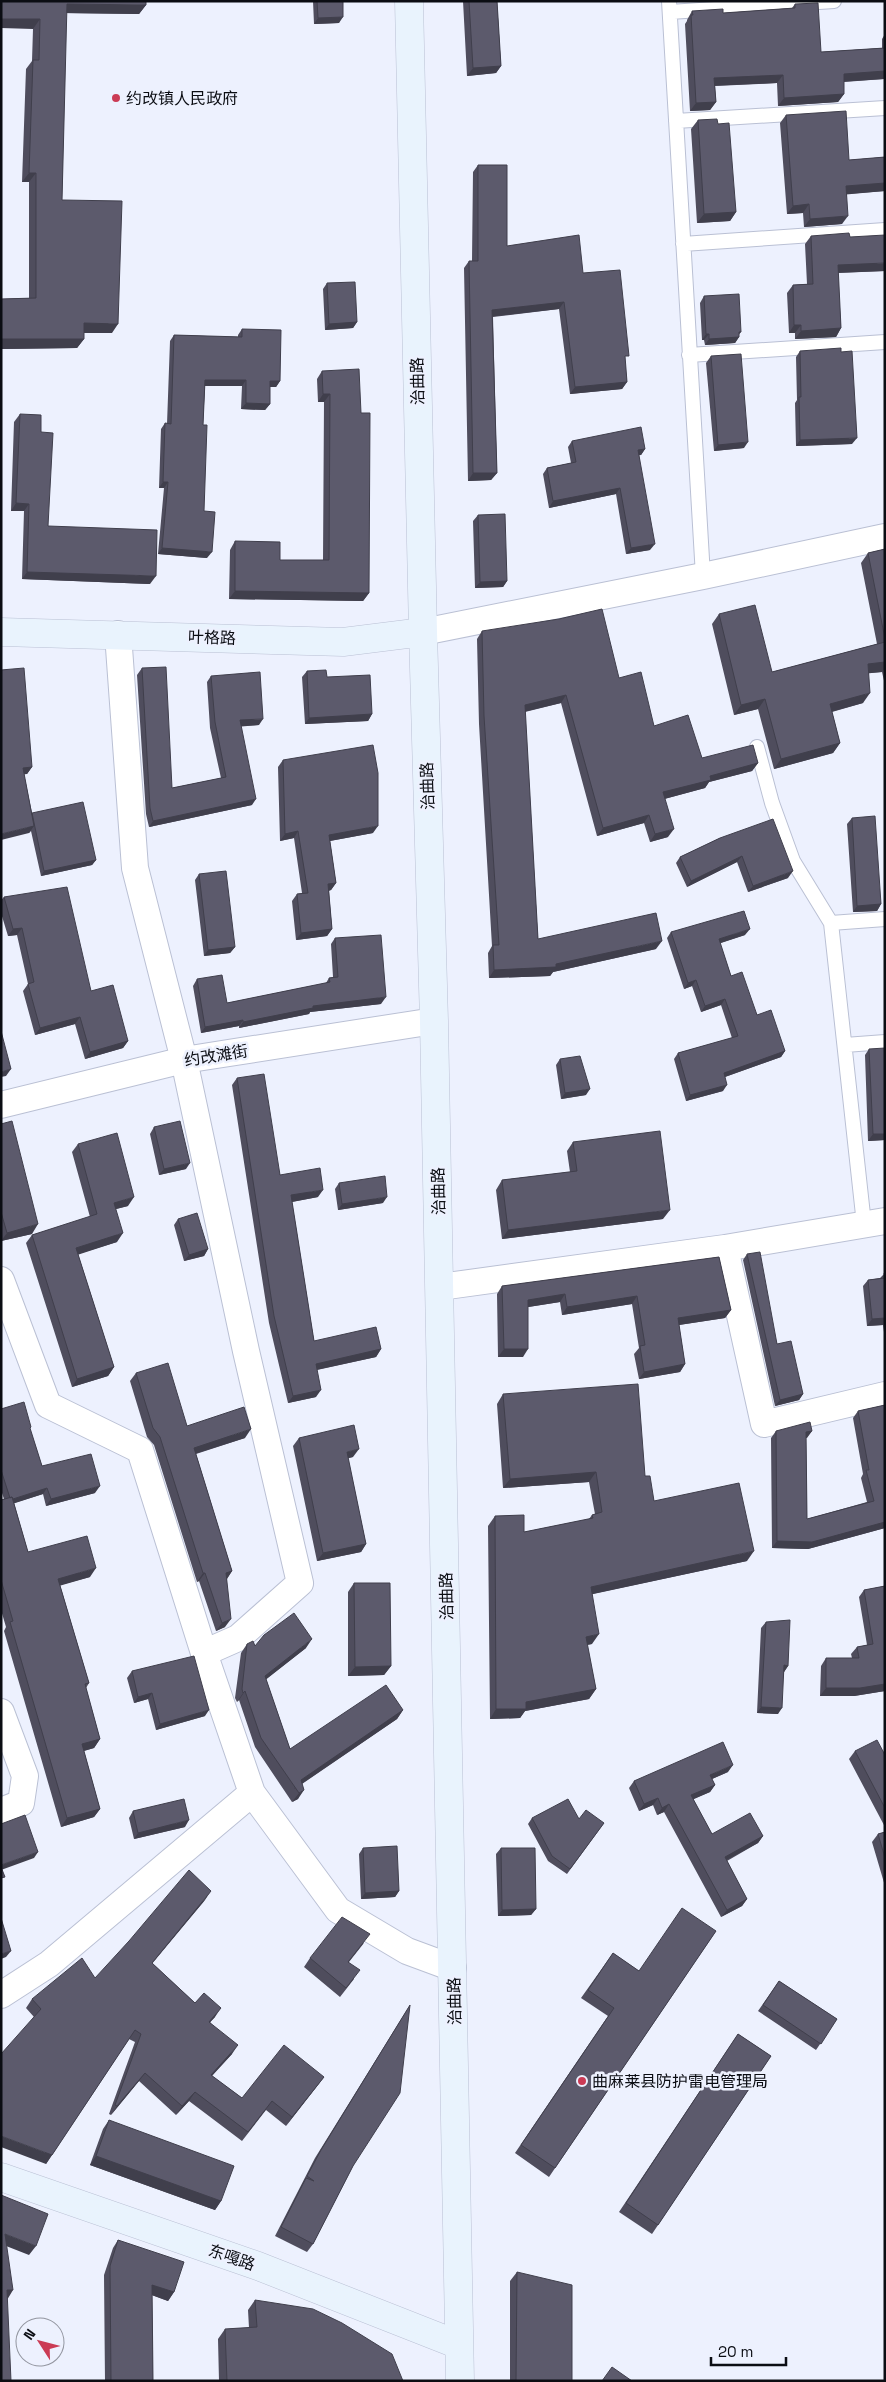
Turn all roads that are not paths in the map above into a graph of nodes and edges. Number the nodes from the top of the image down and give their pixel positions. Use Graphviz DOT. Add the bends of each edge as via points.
graph roads {
  1 [pos="409,1"];
  2 [pos="834,1"];
  3 [pos="669,7"];
  4 [pos="885,108"];
  5 [pos="676,121"];
  6 [pos="885,230"];
  7 [pos="683,244"];
  8 [pos="885,342"];
  9 [pos="689,355"];
  10 [pos="885,538"];
  11 [pos="703,576"];
  12 [pos="1,632"];
  13 [pos="423,632"];
  14 [pos="118,634"];
  15 [pos="757,747"];
  16 [pos="885,919"];
  17 [pos="831,923"];
  18 [pos="434,1021"];
  19 [pos="885,1042"];
  20 [pos="844,1045"];
  21 [pos="184,1060"];
  22 [pos="1,1105"];
  23 [pos="874,1222"];
  24 [pos="725,1248"];
  25 [pos="1,1280"];
  26 [pos="440,1288"];
  27 [pos="885,1395"];
  28 [pos="204,1653"];
  29 [pos="1,1712"];
  30 [pos="252,1793"];
  31 [pos="1,1811"];
  32 [pos="453,1968"];
  33 [pos="1,1995"];
  34 [pos="1,2177"];
  35 [pos="459,2345"];
  36 [pos="460,2381"];
  1 -- 13 [label="main road, 治曲路"];
  2 -- 3 [label="lane"];
  3 -- 5 [label="lane"];
  4 -- 5 [label="lane"];
  5 -- 7 [label="lane"];
  6 -- 7 [label="lane"];
  7 -- 9 [label="lane"];
  8 -- 9 [label="lane"];
  9 -- 11 [label="lane"];
  10 -- 11 [label="street"];
  11 -- 13 [label="street"];
  12 -- 14 [label="main road, 叶格路"];
  13 -- 14 [label="main road, 叶格路" via="343,642"];
  13 -- 18 [label="main road, 治曲路"];
  14 -- 21 [label="street" via="135,868"];
  15 -- 17 [label="lane" via="772,803 793,861"];
  16 -- 17 [label="lane"];
  17 -- 20 [label="lane"];
  18 -- 21 [label="street, 约改滩街"];
  18 -- 26 [label="main road, 治曲路"];
  19 -- 20 [label="lane"];
  20 -- 23 [label="lane"];
  21 -- 22 [label="street, 约改滩街"];
  21 -- 28 [label="street" via="300,1583 238,1638"];
  23 -- 24 [label="street"];
  24 -- 26 [label="street"];
  24 -- 27 [label="street" via="764,1424"];
  25 -- 28 [label="street" via="48,1405 140,1450"];
  26 -- 32 [label="main road, 治曲路"];
  28 -- 30 [label="street"];
  29 -- 31 [label="street" via="25,1776 21,1803"];
  30 -- 32 [label="street" via="338,1910 407,1951"];
  30 -- 33 [label="street" via="49,1964"];
  32 -- 35 [label="main road, 治曲路"];
  34 -- 35 [label="main road, 东嘎路" via="258,2266"];
  35 -- 36 [label="main road, 治曲路"];
}
